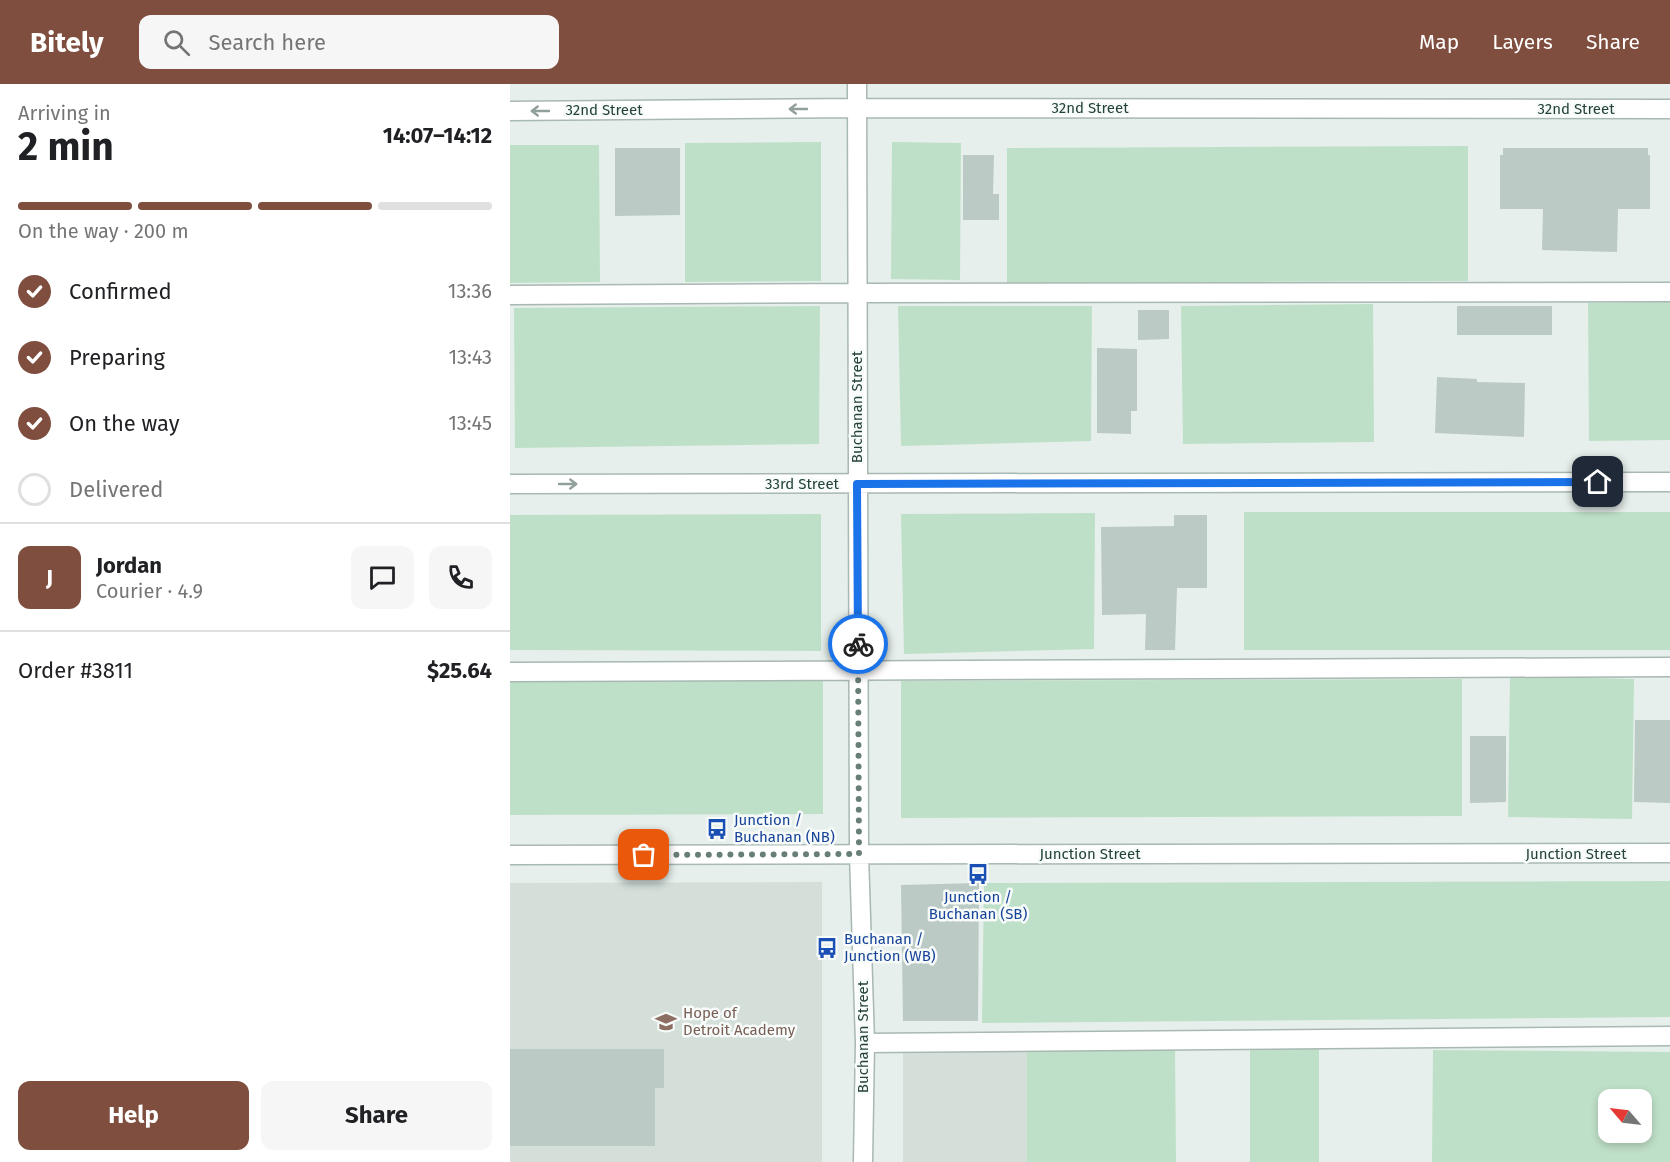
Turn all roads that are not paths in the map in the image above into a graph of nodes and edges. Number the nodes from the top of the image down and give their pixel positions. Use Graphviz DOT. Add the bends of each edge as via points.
graph roads {
  1 [pos="857,84"];
  2 [pos="857,108"];
  3 [pos="1670,109"];
  4 [pos="510,111"];
  5 [pos="1670,292"];
  6 [pos="856,293"];
  7 [pos="510,295"];
  8 [pos="1670,482"];
  9 [pos="510,484"];
  10 [pos="857,484"];
  11 [pos="1670,668"];
  12 [pos="510,672"];
  13 [pos="858,672"];
  14 [pos="859,854"];
  15 [pos="1670,854"];
  16 [pos="510,855"];
  17 [pos="1670,1036"];
  18 [pos="865,1043"];
  19 [pos="863,1162"];
  1 -- 2 [label="street, Buchanan Street"];
  2 -- 3 [label="street, 32nd Street"];
  2 -- 4 [label="street, 32nd Street, one-way"];
  2 -- 6 [label="street, Buchanan Street"];
  5 -- 6 [label="street"];
  6 -- 7 [label="street"];
  6 -- 10 [label="street, Buchanan Street"];
  8 -- 10 [label="street, 33rd Street"];
  9 -- 10 [label="street, 33rd Street, one-way"];
  10 -- 13 [label="street, Buchanan Street"];
  11 -- 13 [label="street"];
  12 -- 13 [label="street"];
  13 -- 14 [label="street, Buchanan Street"];
  14 -- 15 [label="street, Junction Street"];
  14 -- 16 [label="street, Junction Street"];
  14 -- 18 [label="street, Buchanan Street"];
  17 -- 18 [label="street"];
  18 -- 19 [label="street, Buchanan Street"];
}
